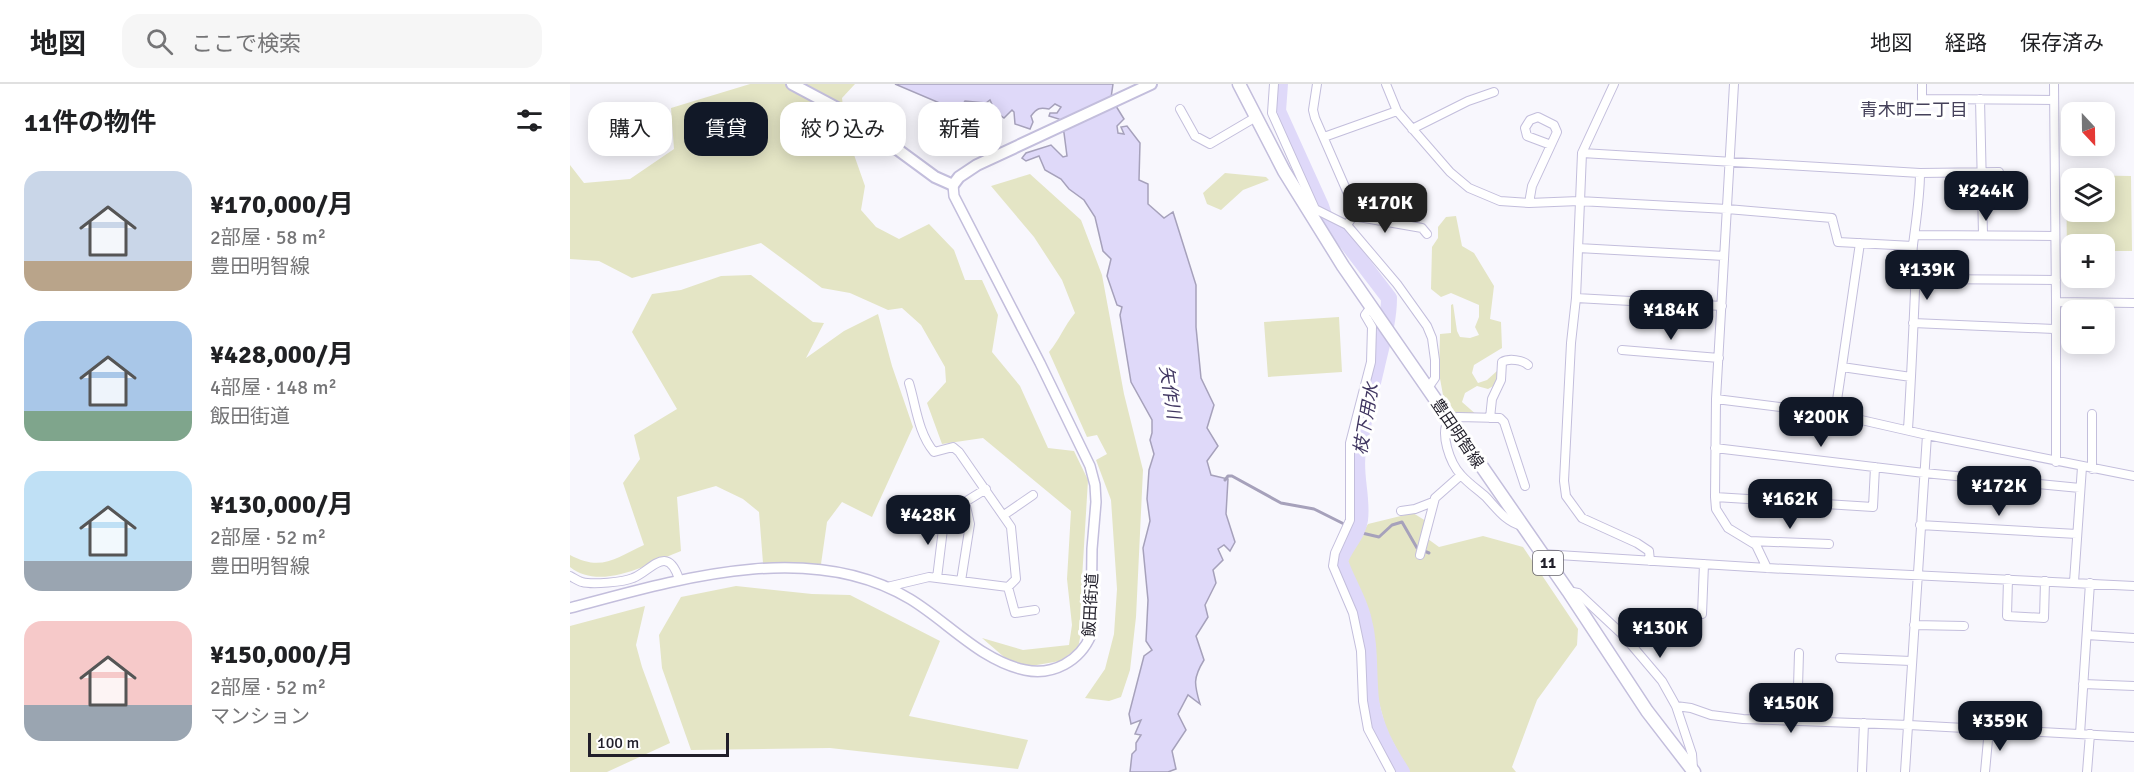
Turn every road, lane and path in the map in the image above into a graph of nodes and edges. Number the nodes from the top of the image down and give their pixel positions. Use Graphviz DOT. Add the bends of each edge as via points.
graph roads {
  1 [pos="792,84"];
  2 [pos="1150,84"];
  3 [pos="1239,84"];
  4 [pos="1274,84"];
  5 [pos="1317,84"];
  6 [pos="1386,84"];
  7 [pos="1614,84"];
  8 [pos="1734,84"];
  9 [pos="1922,84"];
  10 [pos="2054,84"];
  11 [pos="1494,92"];
  12 [pos="1980,99"];
  13 [pos="2054,100"];
  14 [pos="1180,109"];
  15 [pos="1397,111"];
  16 [pos="1256,117"];
  17 [pos="1412,129"];
  18 [pos="1323,137"];
  19 [pos="1551,145"];
  20 [pos="1582,153"];
  21 [pos="1730,162"];
  22 [pos="1981,171"];
  23 [pos="1999,172"];
  24 [pos="1920,173"];
  25 [pos="953,185"];
  26 [pos="1579,201"];
  27 [pos="1529,203"];
  28 [pos="1727,209"];
  29 [pos="1314,211"];
  30 [pos="1353,216"];
  31 [pos="1347,225"];
  32 [pos="1427,234"];
  33 [pos="1916,235"];
  34 [pos="1983,235"];
  35 [pos="2055,236"];
  36 [pos="1860,243"];
  37 [pos="1913,246"];
  38 [pos="1578,248"];
  39 [pos="1724,256"];
  40 [pos="1915,279"];
  41 [pos="2056,280"];
  42 [pos="1576,298"];
  43 [pos="2056,302"];
  44 [pos="2134,303"];
  45 [pos="1722,306"];
  46 [pos="1373,309"];
  47 [pos="1914,323"];
  48 [pos="2055,329"];
  49 [pos="1622,350"];
  50 [pos="1719,358"];
  51 [pos="1528,365"];
  52 [pos="1842,367"];
  53 [pos="1911,377"];
  54 [pos="909,383"];
  55 [pos="1428,388"];
  56 [pos="1716,399"];
  57 [pos="1835,414"];
  58 [pos="2092,414"];
  59 [pos="1490,418"];
  60 [pos="1449,419"];
  61 [pos="1908,429"];
  62 [pos="1927,435"];
  63 [pos="1715,448"];
  64 [pos="2056,462"];
  65 [pos="1875,467"];
  66 [pos="2082,467"];
  67 [pos="2092,469"];
  68 [pos="1924,472"];
  69 [pos="1461,475"];
  70 [pos="2134,476"];
  71 [pos="1525,486"];
  72 [pos="2080,488"];
  73 [pos="986,489"];
  74 [pos="1033,495"];
  75 [pos="1714,497"];
  76 [pos="1433,502"];
  77 [pos="1401,511"];
  78 [pos="937,513"];
  79 [pos="1004,515"];
  80 [pos="1920,525"];
  81 [pos="1522,526"];
  82 [pos="2077,534"];
  83 [pos="1750,541"];
  84 [pos="1828,544"];
  85 [pos="1421,551"];
  86 [pos="1542,554"];
  87 [pos="1650,561"];
  88 [pos="1704,564"];
  89 [pos="1767,568"];
  90 [pos="1917,574"];
  91 [pos="570,576"];
  92 [pos="937,578"];
  93 [pos="679,579"];
  94 [pos="2008,579"];
  95 [pos="961,581"];
  96 [pos="2045,581"];
  97 [pos="2074,582"];
  98 [pos="2090,583"];
  99 [pos="1008,586"];
  100 [pos="2134,586"];
  101 [pos="886,587"];
  102 [pos="1568,591"];
  103 [pos="570,608"];
  104 [pos="1035,610"];
  105 [pos="1702,614"];
  106 [pos="1914,625"];
  107 [pos="1964,626"];
  108 [pos="2087,635"];
  109 [pos="2134,638"];
  110 [pos="1799,653"];
  111 [pos="1840,658"];
  112 [pos="1911,661"];
  113 [pos="2084,684"];
  114 [pos="2134,686"];
  115 [pos="1676,706"];
  116 [pos="1797,721"];
  117 [pos="1864,723"];
  118 [pos="1909,725"];
  119 [pos="1989,729"];
  120 [pos="2080,734"];
  121 [pos="2090,734"];
  122 [pos="2134,737"];
  123 [pos="1391,772"];
  124 [pos="1693,772"];
  125 [pos="1862,772"];
  126 [pos="1905,772"];
  127 [pos="1985,772"];
  128 [pos="2087,772"];
  1 -- 25 [label="main road" via="852,116 935,177"];
  2 -- 25 [label="main road" via="977,165"];
  3 -- 16 [label="main road, 豊田明智線 / 11"];
  4 -- 29 [label="street" via="1272,113"];
  5 -- 18 [label="street" via="1312,110"];
  6 -- 15 [label="street"];
  7 -- 20 [label="street"];
  8 -- 21 [label="street"];
  9 -- 12 [label="street" via="1923,99"];
  10 -- 13 [label="street"];
  11 -- 17 [label="street"];
  12 -- 13 [label="street"];
  12 -- 22 [label="street"];
  13 -- 35 [label="street"];
  14 -- 16 [label="street" via="1195,136 1210,144"];
  15 -- 17 [label="street"];
  15 -- 18 [label="street"];
  16 -- 29 [label="main road, 豊田明智線 / 11" via="1284,171"];
  17 -- 27 [label="street" via="1469,188 1500,201"];
  18 -- 30 [label="street" via="1349,196"];
  19 -- 27 [label="street" via="1532,186"];
  20 -- 21 [label="street"];
  20 -- 26 [label="street"];
  21 -- 24 [label="street"];
  21 -- 28 [label="street"];
  22 -- 23 [label="street"];
  22 -- 24 [label="street"];
  22 -- 34 [label="street"];
  24 -- 33 [label="street"];
  25 -- 101 [label="street, 飯田街道" via="954,196 1090,466 1096,502 1091,635 1087,647 1074,660 1061,667 1027,671 1004,664 910,599"];
  26 -- 27 [label="street"];
  26 -- 28 [label="street"];
  26 -- 38 [label="street"];
  28 -- 36 [label="street" via="1832,218 1838,242"];
  28 -- 39 [label="street"];
  29 -- 31 [label="street"];
  29 -- 46 [label="main road, 豊田明智線 / 11"];
  30 -- 31 [label="street"];
  30 -- 32 [label="street" via="1422,228"];
  31 -- 55 [label="street" via="1427,326 1435,360 1435,378"];
  33 -- 34 [label="street"];
  33 -- 37 [label="street"];
  34 -- 35 [label="street"];
  35 -- 41 [label="street"];
  36 -- 37 [label="street"];
  36 -- 52 [label="street"];
  37 -- 40 [label="street"];
  38 -- 39 [label="street"];
  38 -- 42 [label="street"];
  39 -- 45 [label="street"];
  40 -- 41 [label="street"];
  40 -- 47 [label="street"];
  41 -- 43 [label="street"];
  42 -- 45 [label="street"];
  42 -- 87 [label="street" via="1570,354 1566,495 1582,518 1637,543 1649,551"];
  43 -- 44 [label="street"];
  43 -- 48 [label="street"];
  45 -- 50 [label="street"];
  46 -- 55 [label="main road, 豊田明智線 / 11"];
  46 -- 123 [label="street" via="1365,315 1372,327 1371,362 1350,443 1347,527 1335,552 1334,566 1353,613 1361,651 1368,729"];
  47 -- 48 [label="street"];
  47 -- 53 [label="street"];
  48 -- 64 [label="street"];
  49 -- 50 [label="street"];
  50 -- 56 [label="street"];
  51 -- 59 [label="street" via="1522,361 1502,362"];
  52 -- 53 [label="street"];
  52 -- 57 [label="street"];
  53 -- 61 [label="street"];
  54 -- 73 [label="street" via="927,444 934,452 953,447"];
  55 -- 60 [label="main road, 豊田明智線 / 11"];
  56 -- 57 [label="street"];
  56 -- 63 [label="street"];
  57 -- 61 [label="street"];
  58 -- 67 [label="street"];
  59 -- 60 [label="street"];
  59 -- 71 [label="street" via="1504,422"];
  60 -- 69 [label="street" via="1444,425 1446,440"];
  60 -- 81 [label="main road, 豊田明智線 / 11"];
  61 -- 62 [label="street"];
  62 -- 64 [label="street"];
  62 -- 68 [label="street"];
  63 -- 65 [label="street"];
  63 -- 75 [label="street"];
  64 -- 66 [label="street"];
  65 -- 68 [label="street"];
  65 -- 75 [label="street" via="1873,507"];
  66 -- 67 [label="street"];
  66 -- 72 [label="street"];
  67 -- 70 [label="street"];
  68 -- 72 [label="street"];
  68 -- 80 [label="street"];
  69 -- 76 [label="street"];
  69 -- 81 [label="street" via="1506,518"];
  72 -- 82 [label="street"];
  73 -- 79 [label="street"];
  73 -- 95 [label="street" via="964,502 970,524"];
  74 -- 79 [label="street"];
  75 -- 83 [label="street" via="1716,509 1728,528"];
  76 -- 77 [label="street"];
  76 -- 85 [label="street"];
  78 -- 92 [label="street" via="943,529"];
  79 -- 99 [label="street" via="1011,528 1016,579"];
  80 -- 82 [label="street"];
  80 -- 90 [label="street"];
  81 -- 86 [label="main road, 豊田明智線 / 11"];
  82 -- 97 [label="street"];
  83 -- 84 [label="street"];
  83 -- 89 [label="street"];
  86 -- 87 [label="street"];
  86 -- 102 [label="main road, 豊田明智線 / 11"];
  87 -- 88 [label="street"];
  88 -- 89 [label="street"];
  88 -- 105 [label="street"];
  89 -- 90 [label="street"];
  90 -- 94 [label="street"];
  90 -- 106 [label="street"];
  91 -- 93 [label="street" via="592,584 629,580 665,561"];
  92 -- 95 [label="street"];
  92 -- 101 [label="street"];
  93 -- 101 [label="street, 飯田街道" via="731,571 810,569 863,578"];
  93 -- 103 [label="street, 飯田街道"];
  94 -- 96 [label="street"];
  94 -- 96 [label="street" via="2007,616 2044,618"];
  95 -- 99 [label="street"];
  96 -- 97 [label="street"];
  97 -- 98 [label="street"];
  98 -- 100 [label="street"];
  98 -- 108 [label="street"];
  99 -- 104 [label="street" via="1015,613"];
  102 -- 115 [label="street" via="1578,592 1623,634 1662,681"];
  102 -- 124 [label="main road, 豊田明智線 / 11"];
  106 -- 107 [label="street"];
  106 -- 112 [label="street"];
  108 -- 109 [label="street"];
  108 -- 113 [label="street"];
  110 -- 116 [label="street"];
  111 -- 112 [label="street"];
  112 -- 118 [label="street"];
  113 -- 114 [label="street"];
  113 -- 120 [label="street"];
  115 -- 116 [label="street" via="1743,719"];
  115 -- 124 [label="street" via="1692,754"];
  116 -- 117 [label="street"];
  117 -- 118 [label="street"];
  117 -- 125 [label="street"];
  118 -- 119 [label="street"];
  118 -- 126 [label="street"];
  119 -- 120 [label="street"];
  119 -- 127 [label="street"];
  120 -- 121 [label="street"];
  121 -- 122 [label="street"];
  121 -- 128 [label="street"];
}
